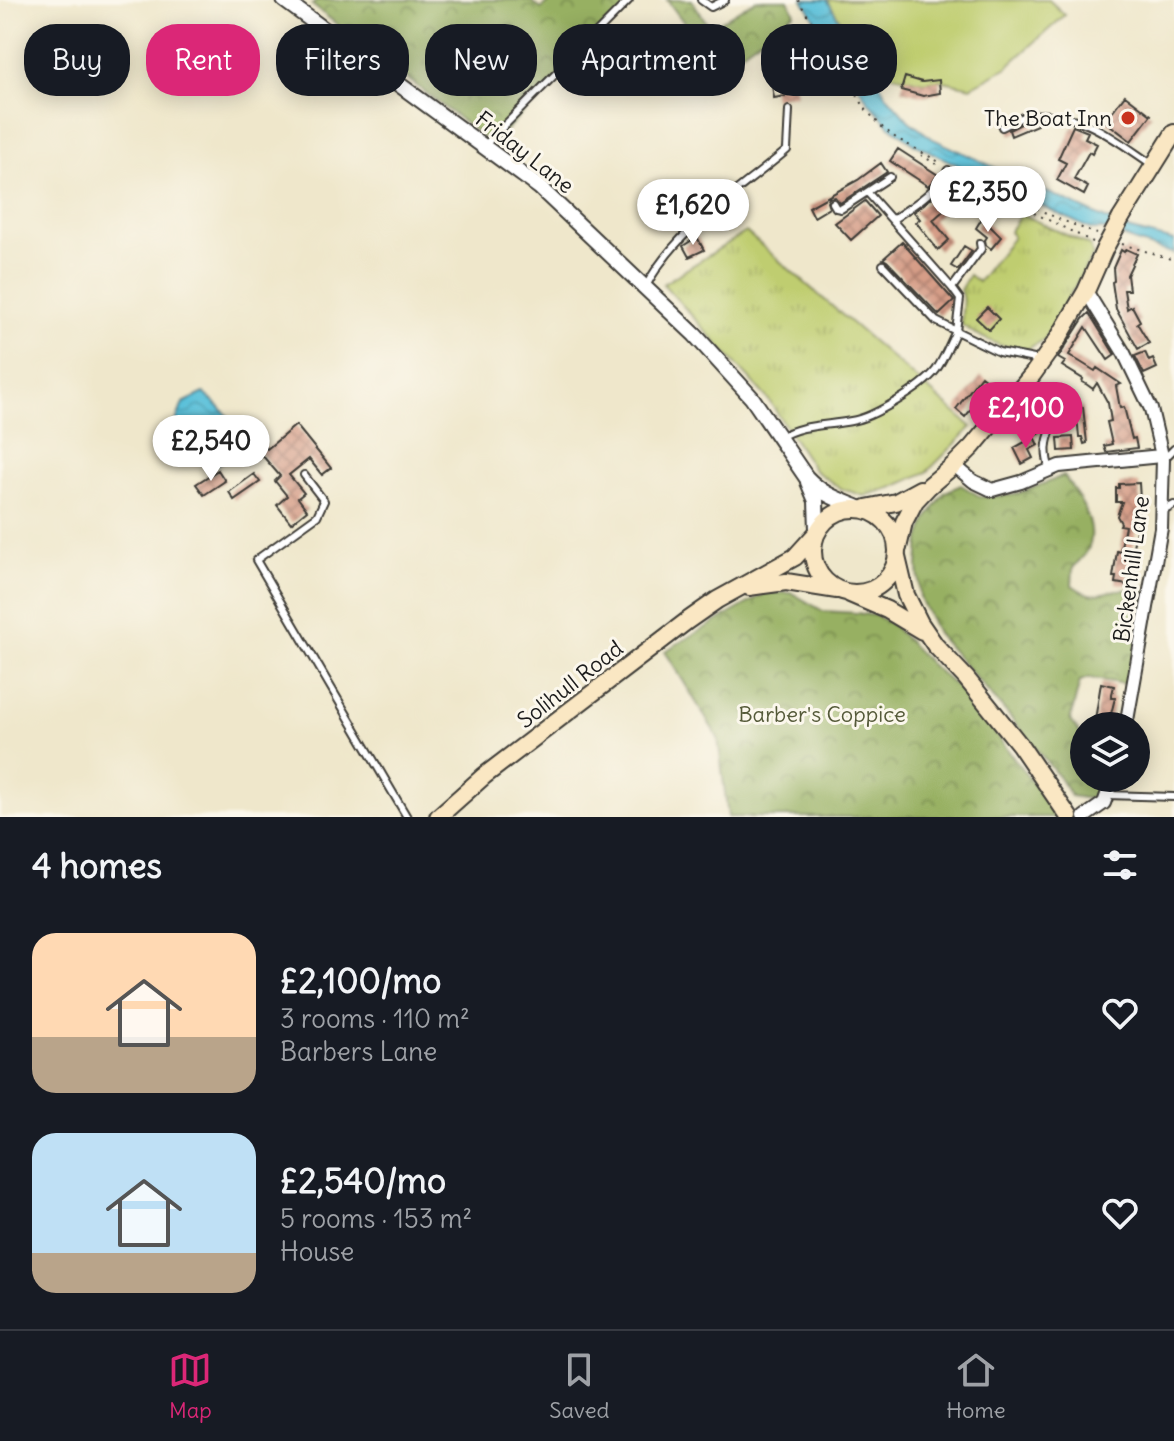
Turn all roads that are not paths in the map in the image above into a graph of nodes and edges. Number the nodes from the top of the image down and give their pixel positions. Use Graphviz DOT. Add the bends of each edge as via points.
graph roads {
  1 [pos="284,0"];
  2 [pos="629,0"];
  3 [pos="701,0"];
  4 [pos="725,0"];
  5 [pos="789,110"];
  6 [pos="1002,127"];
  7 [pos="1174,133"];
  8 [pos="483,146"];
  9 [pos="1153,165"];
  10 [pos="948,170"];
  11 [pos="890,177"];
  12 [pos="868,193"];
  13 [pos="833,203"];
  14 [pos="892,220"];
  15 [pos="980,243"];
  16 [pos="883,265"];
  17 [pos="645,288"];
  18 [pos="952,288"];
  19 [pos="1086,291"];
  20 [pos="956,331"];
  21 [pos="1042,361"];
  22 [pos="1052,428"];
  23 [pos="779,438"];
  24 [pos="1174,449"];
  25 [pos="1162,458"];
  26 [pos="954,465"];
  27 [pos="1050,470"];
  28 [pos="304,475"];
  29 [pos="806,477"];
  30 [pos="938,478"];
  31 [pos="862,508"];
  32 [pos="1168,508"];
  33 [pos="816,533"];
  34 [pos="898,553"];
  35 [pos="732,591"];
  36 [pos="844,592"];
  37 [pos="929,637"];
  38 [pos="1129,712"];
  39 [pos="1108,792"];
  40 [pos="1107,795"];
  41 [pos="1174,797"];
  42 [pos="407,817"];
  43 [pos="438,817"];
  44 [pos="1069,817"];
  45 [pos="1084,817"];
  1 -- 8 [label="street, Friday Lane"];
  2 -- 8 [label="lane"];
  3 -- 4 [label="lane" via="711,7"];
  5 -- 17 [label="lane" via="787,150 722,200 667,253"];
  6 -- 9 [label="lane" via="1028,115 1062,116 1093,125"];
  7 -- 9 [label="main road"];
  8 -- 17 [label="street, Friday Lane" via="539,187"];
  9 -- 19 [label="main road, bridge" via="1107,241"];
  10 -- 14 [label="lane" via="928,194"];
  11 -- 12 [label="lane"];
  12 -- 13 [label="lane" via="841,209"];
  12 -- 14 [label="lane"];
  14 -- 18 [label="lane"];
  15 -- 18 [label="lane" via="981,249"];
  16 -- 20 [label="lane" via="936,321"];
  17 -- 23 [label="street, Friday Lane" via="752,398"];
  18 -- 20 [label="lane" via="960,299"];
  19 -- 21 [label="main road"];
  19 -- 25 [label="street, Bickenhill Lane" via="1151,409"];
  20 -- 21 [label="lane" via="999,352"];
  20 -- 23 [label="lane" via="936,370 908,394 856,421 803,427"];
  21 -- 26 [label="main road"];
  22 -- 27 [label="lane" via="1046,440"];
  23 -- 29 [label="street, Friday Lane"];
  24 -- 25 [label="lane"];
  25 -- 27 [label="street"];
  25 -- 32 [label="street, Bickenhill Lane"];
  26 -- 27 [label="street" via="992,490"];
  26 -- 30 [label="main road"];
  28 -- 42 [label="lane" via="324,501 317,516 256,560"];
  29 -- 31 [label="street, Friday Lane" via="827,496"];
  29 -- 33 [label="street, Friday Lane" via="816,501"];
  30 -- 31 [label="main road" via="896,502"];
  30 -- 34 [label="main road" via="911,508"];
  31 -- 33 [label="main road" via="834,514"];
  31 -- 34 [label="main road" via="886,522"];
  32 -- 38 [label="street, Bickenhill Lane"];
  33 -- 35 [label="main road, Solihull Road" via="787,562"];
  33 -- 36 [label="main road" via="815,566"];
  34 -- 36 [label="main road" via="881,584"];
  34 -- 37 [label="main road" via="906,595"];
  35 -- 36 [label="main road, Solihull Road" via="786,582"];
  35 -- 43 [label="main road, Solihull Road" via="484,776"];
  36 -- 37 [label="main road" via="900,617"];
  37 -- 44 [label="main road" via="1020,745"];
  39 -- 40 [label="street"];
  40 -- 41 [label="lane"];
  40 -- 45 [label="street"];
}
